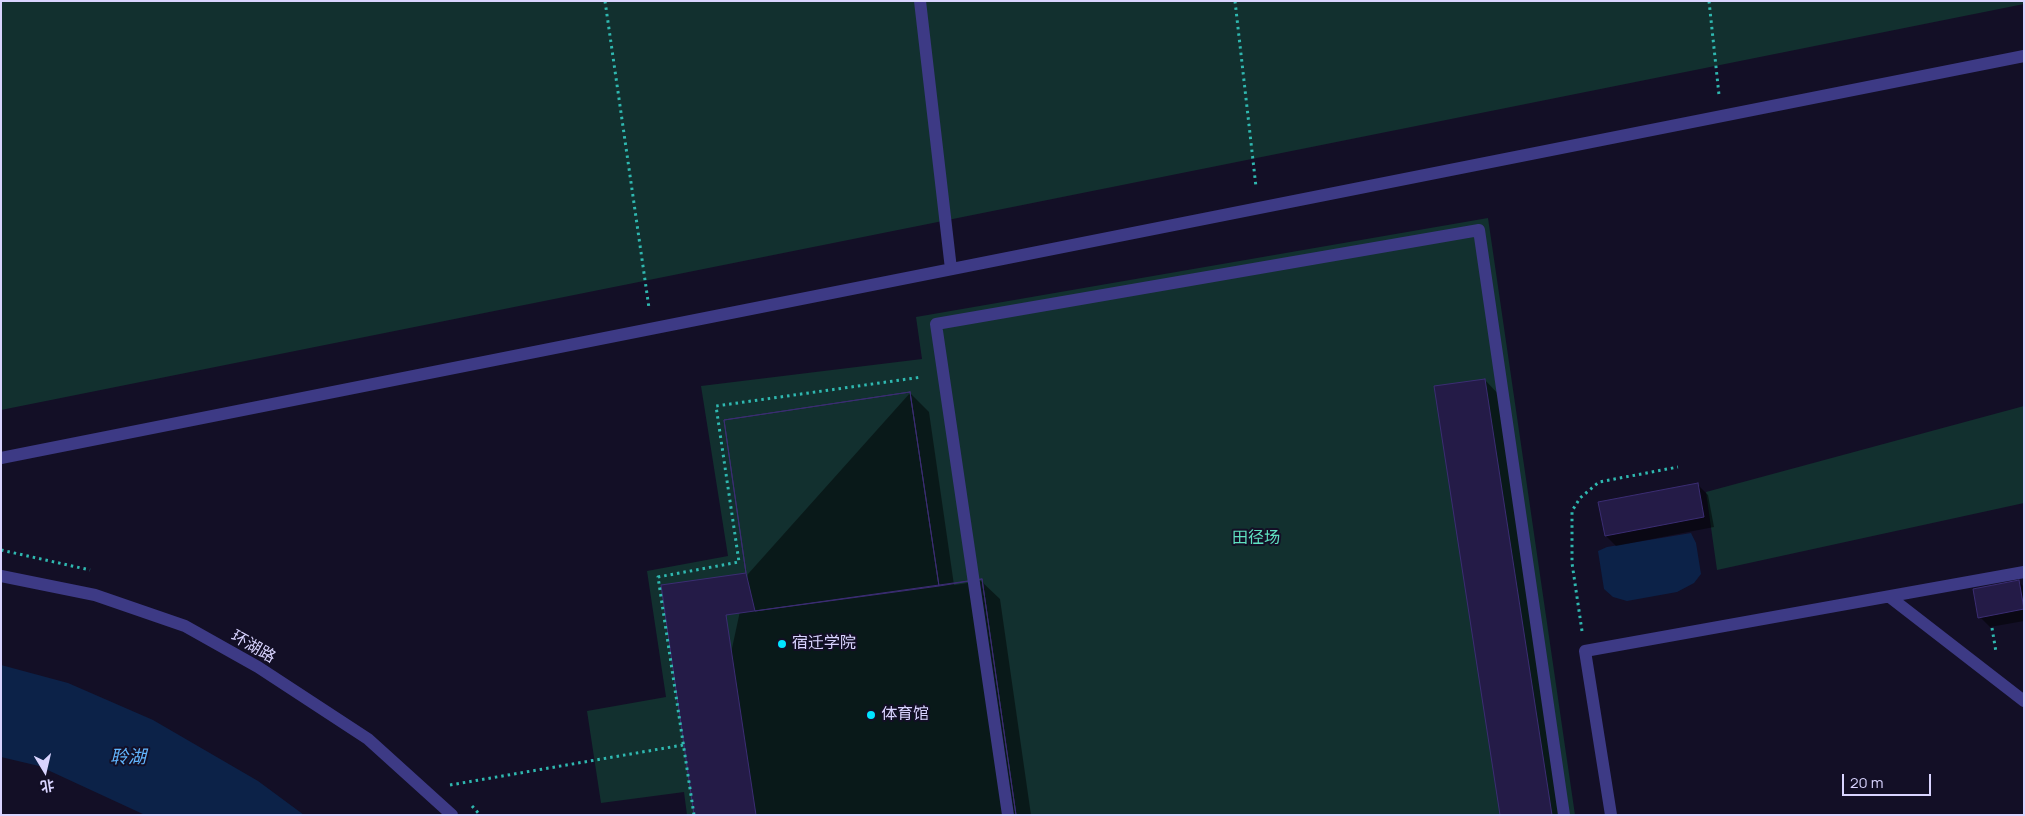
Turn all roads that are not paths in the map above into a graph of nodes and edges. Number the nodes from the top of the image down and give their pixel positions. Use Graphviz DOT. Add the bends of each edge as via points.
graph roads {
  1 [pos="920,1"];
  2 [pos="2024,56"];
  3 [pos="951,269"];
  4 [pos="1,458"];
  5 [pos="2024,572"];
  6 [pos="1,576"];
  7 [pos="1890,598"];
  8 [pos="2024,701"];
  9 [pos="452,815"];
  10 [pos="1008,815"];
  11 [pos="1564,815"];
  12 [pos="1611,815"];
  1 -- 3 [label="street"];
  2 -- 3 [label="street"];
  3 -- 4 [label="street"];
  5 -- 7 [label="street"];
  6 -- 9 [label="street, 环湖路" via="94,595 185,626 258,668 368,739"];
  7 -- 8 [label="street"];
  7 -- 12 [label="street" via="1585,651"];
  10 -- 11 [label="street" via="936,324 1479,230"];
}
